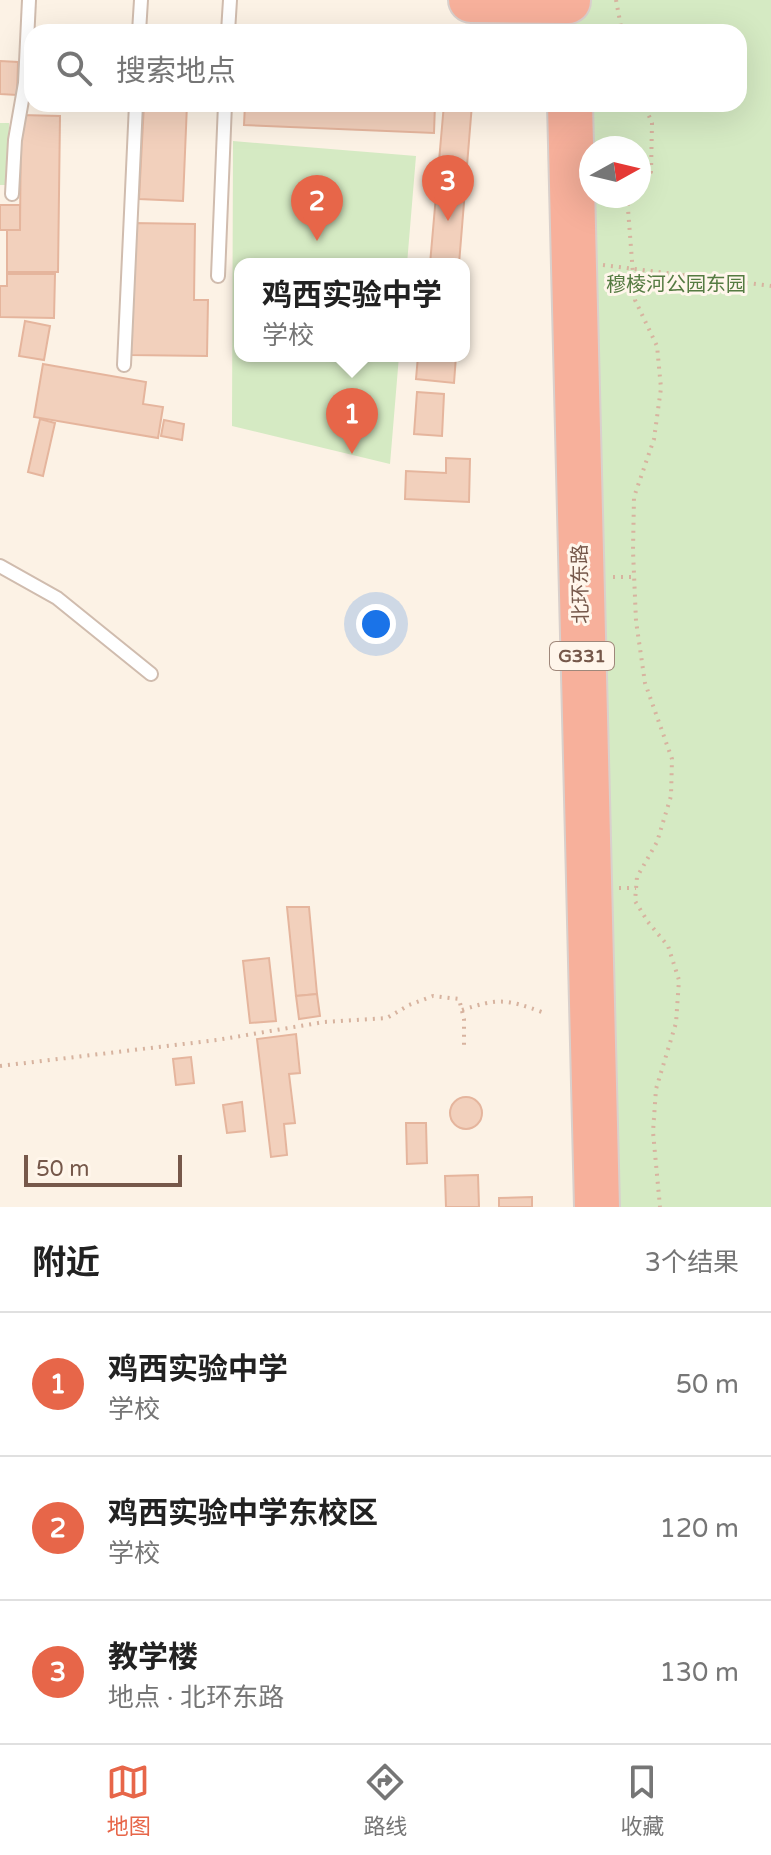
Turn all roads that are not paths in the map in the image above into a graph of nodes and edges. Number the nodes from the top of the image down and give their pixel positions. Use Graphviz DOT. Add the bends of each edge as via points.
graph roads {
  1 [pos="29,0"];
  2 [pos="141,0"];
  3 [pos="230,0"];
  4 [pos="471,0"];
  5 [pos="542,0"];
  6 [pos="568,0"];
  7 [pos="28,24"];
  8 [pos="140,24"];
  9 [pos="228,24"];
  10 [pos="543,24"];
  11 [pos="569,24"];
  12 [pos="24,89"];
  13 [pos="136,112"];
  14 [pos="225,112"];
  15 [pos="544,112"];
  16 [pos="570,112"];
  17 [pos="12,194"];
  18 [pos="218,276"];
  19 [pos="124,365"];
  20 [pos="0,566"];
  21 [pos="151,674"];
  22 [pos="569,1207"];
  23 [pos="597,1207"];
  1 -- 7 [label="lane"];
  2 -- 8 [label="lane"];
  3 -- 9 [label="lane"];
  4 -- 5 [label="highway"];
  5 -- 6 [label="highway"];
  5 -- 10 [label="highway"];
  6 -- 11 [label="highway"];
  12 -- 17 [label="lane"];
  13 -- 19 [label="lane"];
  14 -- 18 [label="lane"];
  15 -- 22 [label="highway, 北环东路 / G331"];
  16 -- 23 [label="highway, 北环东路 / G331"];
  20 -- 21 [label="lane" via="57,598"];
}
